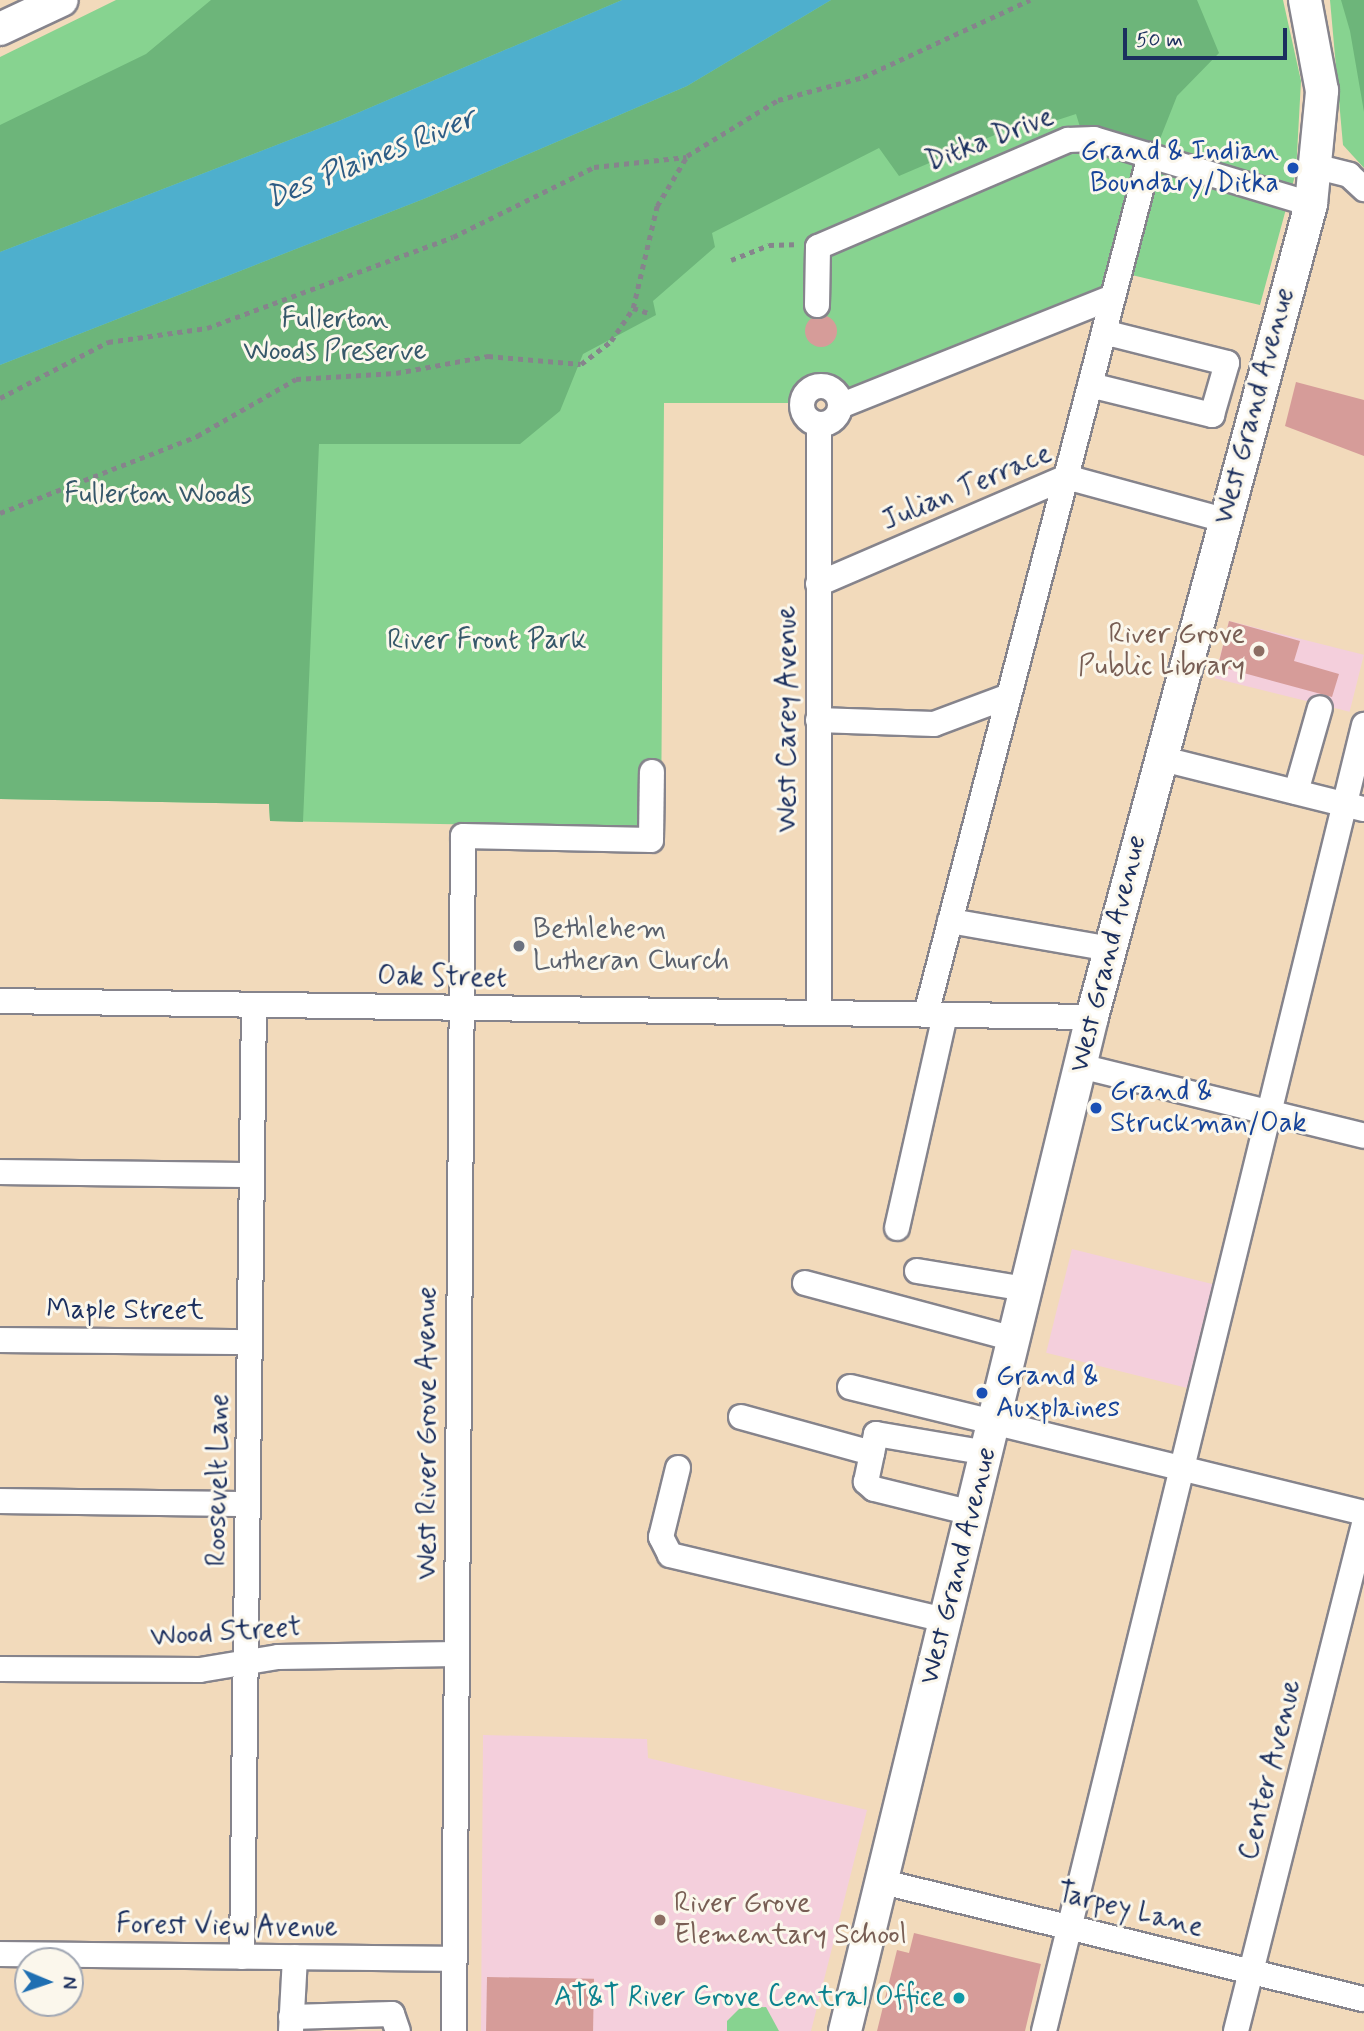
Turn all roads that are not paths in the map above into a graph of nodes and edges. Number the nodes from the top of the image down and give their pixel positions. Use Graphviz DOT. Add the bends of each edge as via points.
graph roads {
  1 [pos="62,0"];
  2 [pos="1305,0"];
  3 [pos="0,29"];
  4 [pos="1150,155"];
  5 [pos="1318,167"];
  6 [pos="1364,190"];
  7 [pos="1311,204"];
  8 [pos="1113,297"];
  9 [pos="817,305"];
  10 [pos="1104,332"];
  11 [pos="1090,385"];
  12 [pos="840,406"];
  13 [pos="819,424"];
  14 [pos="1066,477"];
  15 [pos="1224,520"];
  16 [pos="818,584"];
  17 [pos="1009,696"];
  18 [pos="1320,708"];
  19 [pos="818,720"];
  20 [pos="1364,726"];
  21 [pos="1159,758"];
  22 [pos="652,772"];
  23 [pos="1296,792"];
  24 [pos="1354,806"];
  25 [pos="950,921"];
  26 [pos="1110,949"];
  27 [pos="0,1001"];
  28 [pos="254,1005"];
  29 [pos="460,1008"];
  30 [pos="819,1013"];
  31 [pos="936,1015"];
  32 [pos="1092,1017"];
  33 [pos="1080,1066"];
  34 [pos="1270,1113"];
  35 [pos="1364,1136"];
  36 [pos="0,1172"];
  37 [pos="252,1175"];
  38 [pos="897,1228"];
  39 [pos="917,1271"];
  40 [pos="805,1283"];
  41 [pos="1026,1289"];
  42 [pos="1014,1339"];
  43 [pos="0,1340"];
  44 [pos="250,1342"];
  45 [pos="850,1387"];
  46 [pos="741,1417"];
  47 [pos="990,1440"];
  48 [pos="872,1453"];
  49 [pos="678,1468"];
  50 [pos="1180,1470"];
  51 [pos="0,1501"];
  52 [pos="248,1504"];
  53 [pos="972,1513"];
  54 [pos="1364,1513"];
  55 [pos="1364,1524"];
  56 [pos="946,1620"];
  57 [pos="456,1654"];
  58 [pos="246,1661"];
  59 [pos="0,1669"];
  60 [pos="883,1882"];
  61 [pos="1070,1927"];
  62 [pos="0,1954"];
  63 [pos="242,1956"];
  64 [pos="295,1957"];
  65 [pos="454,1959"];
  66 [pos="1250,1971"];
  67 [pos="1364,1999"];
  68 [pos="291,2024"];
  69 [pos="398,2031"];
  70 [pos="454,2031"];
  71 [pos="845,2031"];
  72 [pos="1044,2031"];
  73 [pos="1236,2031"];
  1 -- 3 [label="main road"];
  2 -- 5 [label="main road, West Grand Avenue" via="1322,91"];
  4 -- 7 [label="street, Ditka Drive"];
  4 -- 8 [label="street"];
  4 -- 9 [label="street, Ditka Drive" via="1094,139 1068,140 806,246"];
  5 -- 6 [label="street" via="1349,175"];
  5 -- 7 [label="main road, West Grand Avenue"];
  7 -- 15 [label="main road, West Grand Avenue"];
  8 -- 10 [label="street"];
  8 -- 12 [label="street"];
  10 -- 11 [label="street"];
  10 -- 11 [label="street" via="1227,363 1212,415"];
  11 -- 14 [label="street"];
  12 -- 13 [label="street" via="831,421"];
  12 -- 13 [label="street, West Carey Avenue" via="826,387 809,391 802,408"];
  13 -- 16 [label="street, West Carey Avenue"];
  14 -- 15 [label="street, Julian Terrace"];
  14 -- 16 [label="street, Julian Terrace"];
  14 -- 17 [label="street"];
  15 -- 21 [label="main road, West Grand Avenue"];
  16 -- 19 [label="street, West Carey Avenue"];
  17 -- 19 [label="street" via="933,724"];
  17 -- 25 [label="street"];
  18 -- 23 [label="street"];
  19 -- 30 [label="street, West Carey Avenue"];
  20 -- 24 [label="street"];
  21 -- 23 [label="street"];
  21 -- 26 [label="main road, West Grand Avenue"];
  22 -- 29 [label="street, West River Grove Avenue" via="651,840 463,836"];
  23 -- 24 [label="street"];
  24 -- 34 [label="street"];
  25 -- 26 [label="street"];
  25 -- 31 [label="street"];
  26 -- 32 [label="main road, West Grand Avenue"];
  27 -- 28 [label="street, Oak Street"];
  28 -- 29 [label="street, Oak Street"];
  28 -- 37 [label="street, Roosevelt Lane"];
  29 -- 30 [label="street, Oak Street"];
  29 -- 57 [label="street, West River Grove Avenue"];
  30 -- 31 [label="street, Oak Street"];
  31 -- 32 [label="street, Oak Street"];
  31 -- 38 [label="street"];
  32 -- 33 [label="main road, West Grand Avenue"];
  33 -- 34 [label="street"];
  33 -- 41 [label="main road, West Grand Avenue"];
  34 -- 35 [label="street"];
  34 -- 50 [label="street"];
  36 -- 37 [label="street"];
  37 -- 44 [label="street, Roosevelt Lane"];
  39 -- 41 [label="street"];
  40 -- 42 [label="street"];
  41 -- 42 [label="main road, West Grand Avenue"];
  42 -- 47 [label="main road, West Grand Avenue"];
  43 -- 44 [label="street, Maple Street"];
  44 -- 52 [label="street, Roosevelt Lane"];
  45 -- 47 [label="street"];
  46 -- 48 [label="street"];
  47 -- 48 [label="street" via="880,1430"];
  47 -- 50 [label="street"];
  47 -- 53 [label="main road, West Grand Avenue"];
  48 -- 53 [label="street" via="866,1482 874,1489"];
  49 -- 56 [label="street" via="660,1537 670,1555"];
  50 -- 54 [label="street"];
  50 -- 61 [label="street"];
  51 -- 52 [label="street"];
  52 -- 58 [label="street, Roosevelt Lane"];
  53 -- 56 [label="main road, West Grand Avenue"];
  55 -- 66 [label="street, Center Avenue"];
  56 -- 60 [label="main road, West Grand Avenue"];
  57 -- 58 [label="street, Wood Street"];
  57 -- 65 [label="street, West River Grove Avenue"];
  58 -- 59 [label="street, Wood Street" via="200,1670"];
  58 -- 63 [label="street, Roosevelt Lane"];
  60 -- 61 [label="street, Tarpey Lane"];
  60 -- 71 [label="main road, West Grand Avenue"];
  61 -- 66 [label="street, Tarpey Lane"];
  61 -- 72 [label="street"];
  62 -- 63 [label="street, Forest View Avenue"];
  63 -- 64 [label="street, Forest View Avenue"];
  64 -- 65 [label="street, Forest View Avenue"];
  64 -- 68 [label="street"];
  65 -- 70 [label="street, West River Grove Avenue"];
  66 -- 67 [label="street, Tarpey Lane"];
  66 -- 73 [label="street, Center Avenue"];
  68 -- 69 [label="street" via="392,2014"];
}
